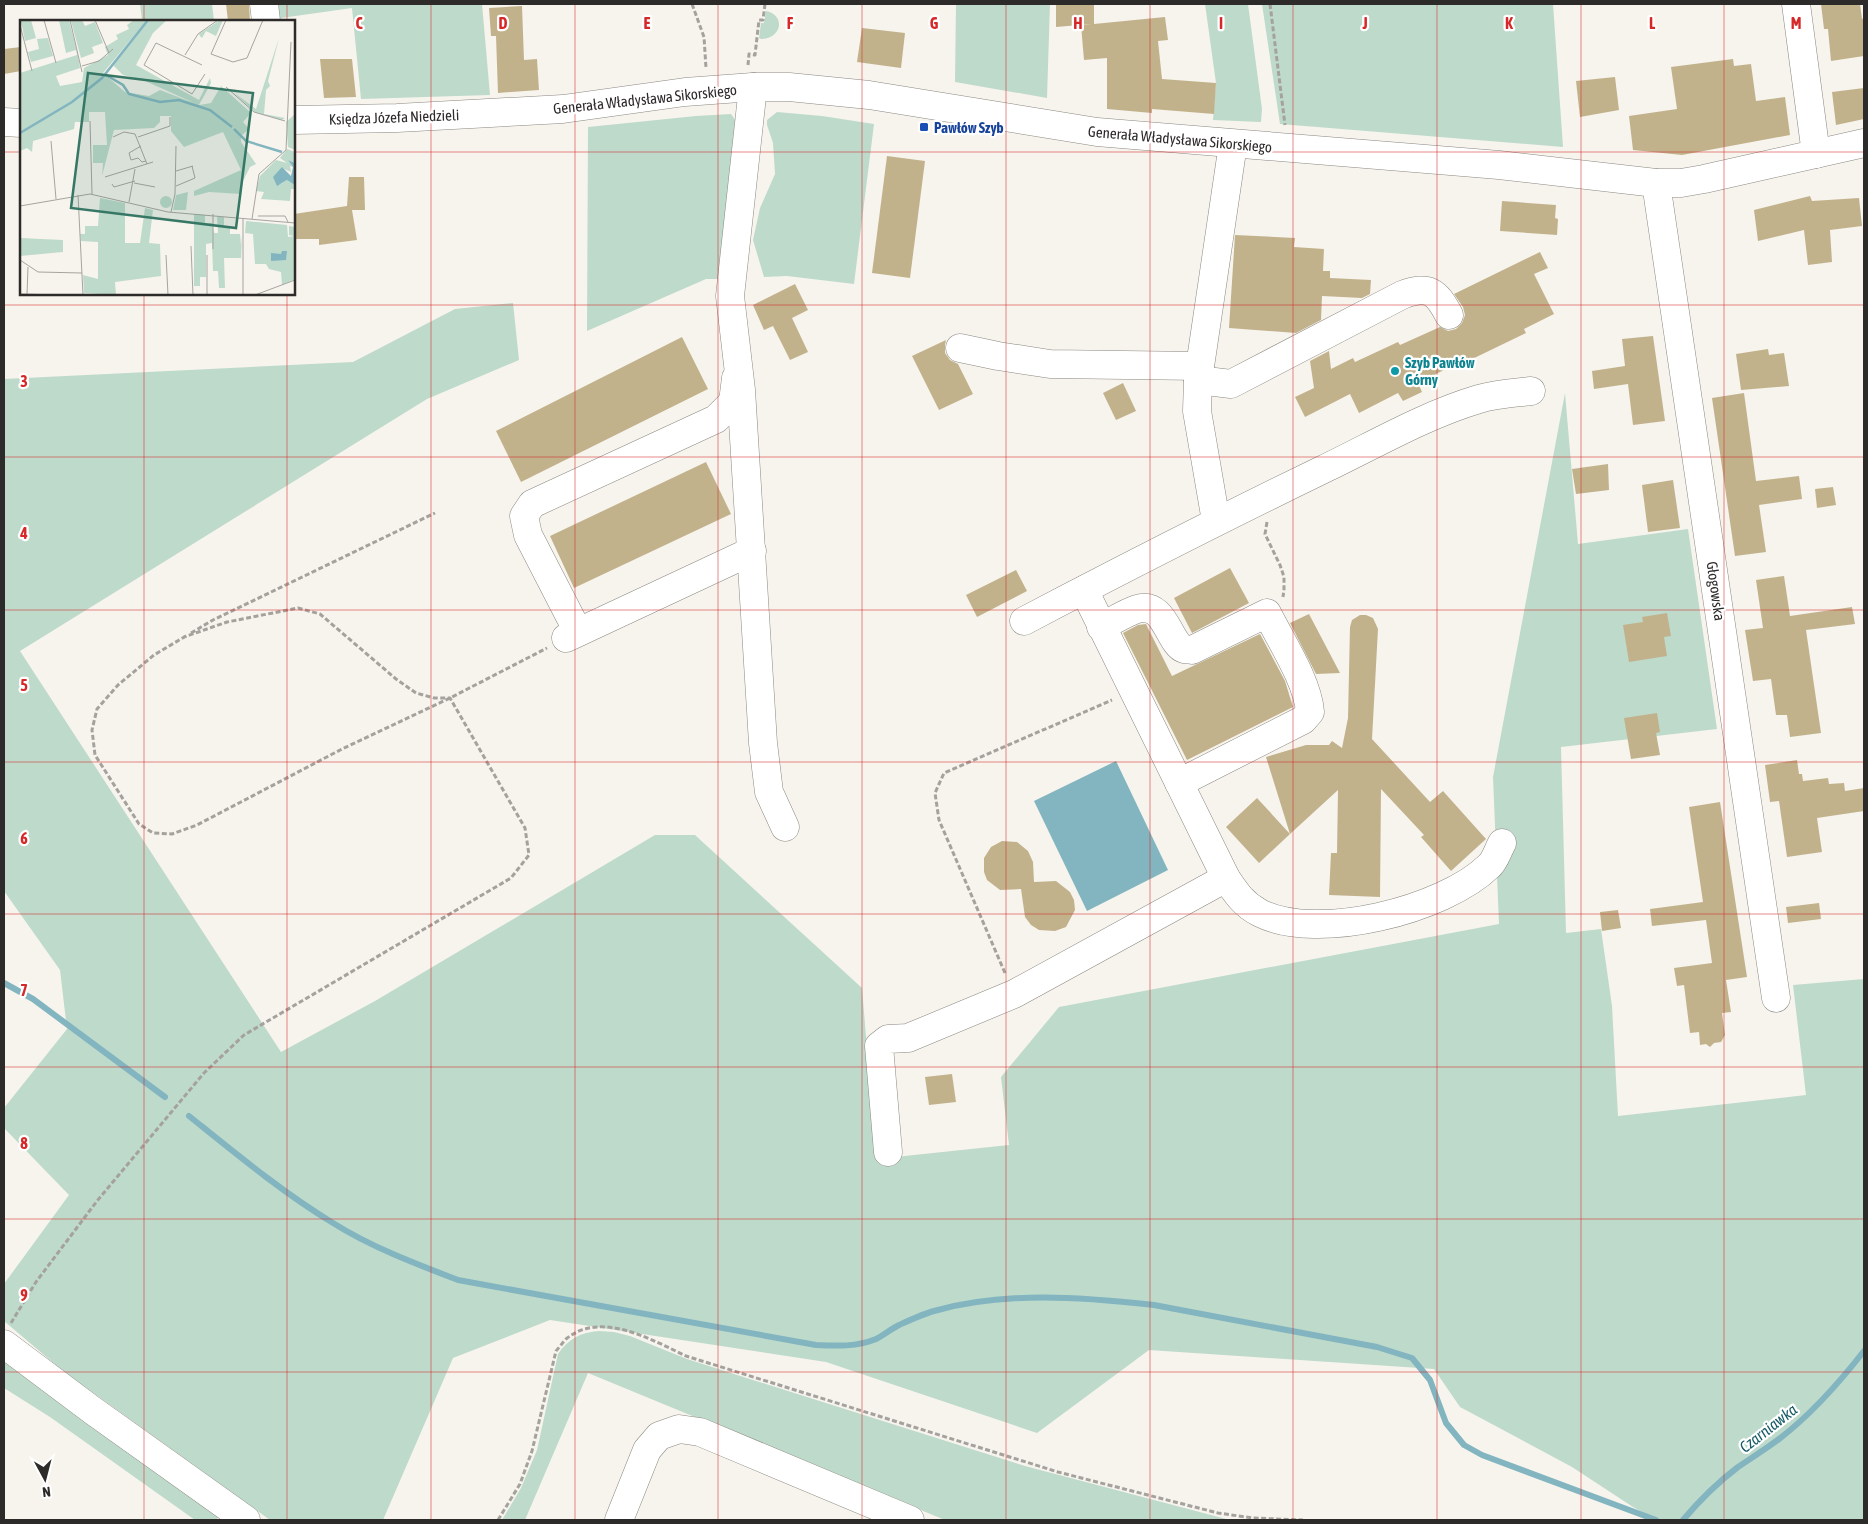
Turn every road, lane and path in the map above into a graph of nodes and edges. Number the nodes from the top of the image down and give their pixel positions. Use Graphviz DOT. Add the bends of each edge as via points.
graph roads {
  1 [pos="264,4"];
  2 [pos="692,4"];
  3 [pos="765,4"];
  4 [pos="1270,4"];
  5 [pos="1796,4"];
  6 [pos="266,20"];
  7 [pos="706,75"];
  8 [pos="751,80"];
  9 [pos="495,113"];
  10 [pos="295,120"];
  11 [pos="4,122"];
  12 [pos="20,122"];
  13 [pos="1864,143"];
  14 [pos="1234,144"];
  15 [pos="1284,148"];
  16 [pos="1816,154"];
  17 [pos="1656,183"];
  18 [pos="1449,315"];
  19 [pos="960,348"];
  20 [pos="738,365"];
  21 [pos="1199,373"];
  22 [pos="1531,391"];
  23 [pos="435,513"];
  24 [pos="1268,518"];
  25 [pos="1216,521"];
  26 [pos="752,551"];
  27 [pos="1084,590"];
  28 [pos="1267,613"];
  29 [pos="1024,621"];
  30 [pos="1101,627"];
  31 [pos="572,635"];
  32 [pos="184,637"];
  33 [pos="1133,691"];
  34 [pos="450,698"];
  35 [pos="1179,783"];
  36 [pos="785,828"];
  37 [pos="1502,843"];
  38 [pos="1226,878"];
  39 [pos="1014,994"];
  40 [pos="1776,998"];
  41 [pos="888,1152"];
  42 [pos="6,1335"];
  43 [pos="246,1520"];
  44 [pos="498,1520"];
  45 [pos="619,1520"];
  46 [pos="910,1520"];
  47 [pos="1303,1520"];
  1 -- 6 [label="street"];
  2 -- 7 [label="path" via="704,37"];
  3 -- 8 [label="path" via="763,20 759,20 755,54 749,54"];
  4 -- 15 [label="path" via="1286,134"];
  5 -- 16 [label="street"];
  8 -- 9 [label="street, Generała Władysława Sikorskiego" via="563,109"];
  8 -- 14 [label="street, Generała Władysława Sikorskiego" via="869,95 1096,132"];
  8 -- 20 [label="street" via="730,296"];
  9 -- 10 [label="street, Księdza Józefa Niedzieli"];
  11 -- 12 [label="street"];
  13 -- 16 [label="street, Generała Władysława Sikorskiego"];
  14 -- 15 [label="street, Generała Władysława Sikorskiego"];
  14 -- 21 [label="street"];
  15 -- 17 [label="street, Generała Władysława Sikorskiego" via="1499,165"];
  16 -- 17 [label="street, Generała Władysława Sikorskiego" via="1704,179"];
  17 -- 40 [label="street, Głogowska"];
  18 -- 21 [label="street" via="1434,294 1416,290 1231,384"];
  19 -- 21 [label="street" via="1050,364"];
  20 -- 26 [label="street"];
  20 -- 31 [label="street" via="733,402 716,419 532,504 524,516 528,535"];
  21 -- 25 [label="street" via="1197,411"];
  22 -- 25 [label="street" via="1480,399 1446,411"];
  23 -- 32 [label="path" via="212,620"];
  24 -- 28 [label="path" via="1265,534 1280,565 1284,589 1277,607"];
  25 -- 27 [label="street"];
  26 -- 31 [label="street"];
  26 -- 36 [label="street" via="763,743 770,792"];
  27 -- 29 [label="street"];
  27 -- 30 [label="street"];
  28 -- 30 [label="street" via="1192,650 1178,644 1160,615 1148,609 1138,608"];
  28 -- 35 [label="street" via="1304,687 1310,712 1303,720"];
  30 -- 33 [label="street"];
  31 -- 34 [label="path"];
  32 -- 34 [label="path" via="227,622 298,608 320,614 416,693"];
  32 -- 34 [label="path" via="154,655 118,685 97,709 92,730 96,755 139,824 153,833 172,834 197,825 342,749"];
  33 -- 35 [label="street"];
  33 -- 39 [label="path" via="944,773 935,793 939,820"];
  34 -- 42 [label="path" via="525,828 529,855 511,878 244,1035 204,1073 97,1201 36,1282"];
  35 -- 38 [label="street"];
  37 -- 38 [label="street" via="1491,865 1471,881 1439,898 1379,918 1345,923 1314,926 1286,922 1260,913 1241,900"];
  38 -- 39 [label="street"];
  39 -- 41 [label="street" via="908,1038 888,1039 879,1046"];
  42 -- 43 [label="street" via="92,1410"];
  44 -- 47 [label="path" via="520,1484 532,1451 556,1351 566,1340 589,1328 631,1332 686,1356 1058,1472 1218,1513"];
  45 -- 46 [label="street" via="647,1450 659,1436 680,1429 700,1432"];
}
